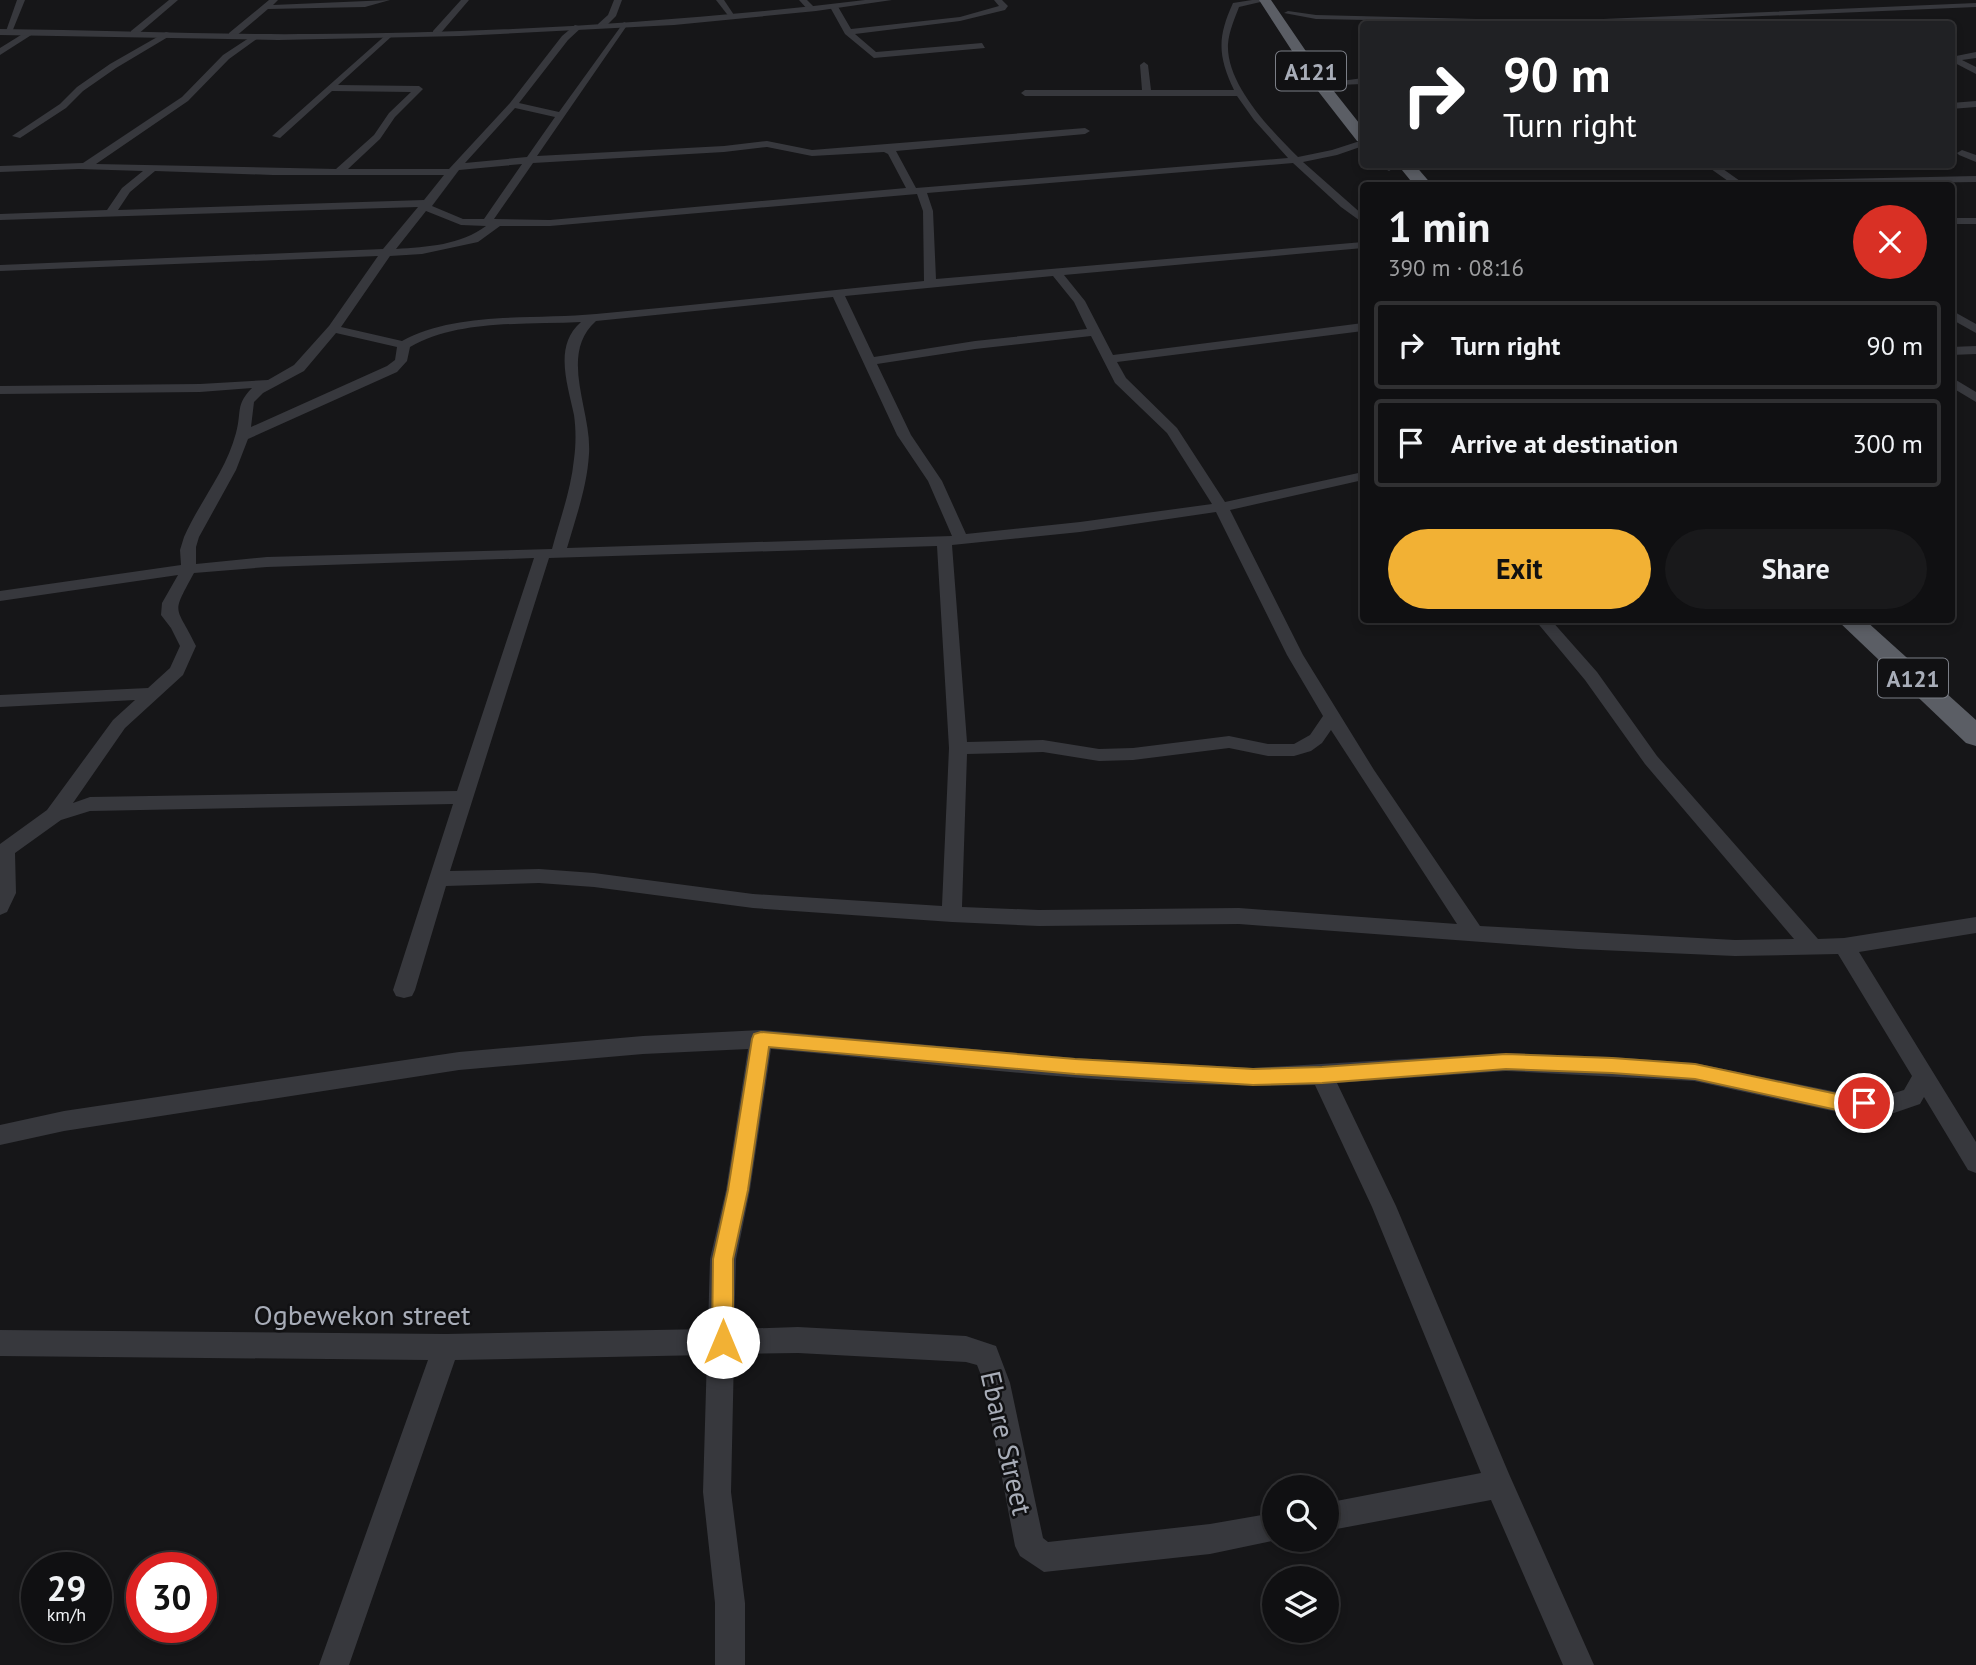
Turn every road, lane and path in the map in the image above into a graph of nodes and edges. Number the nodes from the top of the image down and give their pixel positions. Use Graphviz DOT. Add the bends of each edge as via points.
graph roads {
  1 [pos="21,0"];
  2 [pos="174,0"];
  3 [pos="386,0"];
  4 [pos="465,0"];
  5 [pos="618,0"];
  6 [pos="720,0"];
  7 [pos="803,0"];
  8 [pos="887,0"];
  9 [pos="998,0"];
  10 [pos="1265,0"];
  11 [pos="1280,0"];
  12 [pos="1854,0"];
  13 [pos="270,3"];
  14 [pos="1976,5"];
  15 [pos="834,7"];
  16 [pos="1864,8"];
  17 [pos="812,9"];
  18 [pos="1288,13"];
  19 [pos="612,16"];
  20 [pos="733,16"];
  21 [pos="1480,21"];
  22 [pos="1597,21"];
  23 [pos="638,23"];
  24 [pos="624,24"];
  25 [pos="601,26"];
  26 [pos="578,27"];
  27 [pos="4,32"];
  28 [pos="32,32"];
  29 [pos="848,32"];
  30 [pos="134,33"];
  31 [pos="436,33"];
  32 [pos="169,34"];
  33 [pos="232,35"];
  34 [pos="388,35"];
  35 [pos="255,36"];
  36 [pos="982,46"];
  37 [pos="0,52"];
  38 [pos="1976,55"];
  39 [pos="1955,59"];
  40 [pos="1955,60"];
  41 [pos="1144,65"];
  42 [pos="1976,71"];
  43 [pos="1360,82"];
  44 [pos="1343,87"];
  45 [pos="329,88"];
  46 [pos="1147,92"];
  47 [pos="1025,93"];
  48 [pos="1242,93"];
  49 [pos="1976,104"];
  50 [pos="513,105"];
  51 [pos="1955,106"];
  52 [pos="561,115"];
  53 [pos="1085,131"];
  54 [pos="16,136"];
  55 [pos="277,136"];
  56 [pos="1360,136"];
  57 [pos="1360,141"];
  58 [pos="885,149"];
  59 [pos="1334,153"];
  60 [pos="1962,153"];
  61 [pos="1357,155"];
  62 [pos="1976,159"];
  63 [pos="531,160"];
  64 [pos="1295,160"];
  65 [pos="84,167"];
  66 [pos="1395,168"];
  67 [pos="1715,168"];
  68 [pos="0,169"];
  69 [pos="152,169"];
  70 [pos="454,169"];
  71 [pos="339,172"];
  72 [pos="1976,180"];
  73 [pos="1418,182"];
  74 [pos="1736,182"];
  75 [pos="1882,182"];
  76 [pos="917,190"];
  77 [pos="428,205"];
  78 [pos="109,215"];
  79 [pos="0,217"];
  80 [pos="1360,218"];
  81 [pos="1955,221"];
  82 [pos="1976,221"];
  83 [pos="492,222"];
  84 [pos="1360,245"];
  85 [pos="387,253"];
  86 [pos="0,268"];
  87 [pos="1056,272"];
  88 [pos="930,283"];
  89 [pos="837,292"];
  90 [pos="1955,316"];
  91 [pos="593,318"];
  92 [pos="1360,327"];
  93 [pos="333,329"];
  94 [pos="1976,329"];
  95 [pos="1096,332"];
  96 [pos="404,345"];
  97 [pos="1976,349"];
  98 [pos="1955,351"];
  99 [pos="1111,359"];
  100 [pos="869,362"];
  101 [pos="274,382"];
  102 [pos="1955,384"];
  103 [pos="221,388"];
  104 [pos="0,390"];
  105 [pos="1976,398"];
  106 [pos="247,401"];
  107 [pos="243,436"];
  108 [pos="1360,476"];
  109 [pos="1221,507"];
  110 [pos="952,540"];
  111 [pos="551,554"];
  112 [pos="189,569"];
  113 [pos="0,596"];
  114 [pos="1546,623"];
  115 [pos="1853,623"];
  116 [pos="1881,623"];
  117 [pos="155,693"];
  118 [pos="0,701"];
  119 [pos="1976,708"];
  120 [pos="1332,716"];
  121 [pos="1976,736"];
  122 [pos="958,748"];
  123 [pos="465,797"];
  124 [pos="54,816"];
  125 [pos="3,851"];
  126 [pos="438,879"];
  127 [pos="0,907"];
  128 [pos="952,914"];
  129 [pos="1976,925"];
  130 [pos="1473,932"];
  131 [pos="1812,946"];
  132 [pos="1844,946"];
  133 [pos="404,990"];
  134 [pos="761,1039"];
  135 [pos="1322,1075"];
  136 [pos="1923,1078"];
  137 [pos="0,1135"];
  138 [pos="1976,1163"];
  139 [pos="723,1342"];
  140 [pos="0,1343"];
  141 [pos="446,1347"];
  142 [pos="1499,1484"];
  143 [pos="1339,1515"];
  144 [pos="1262,1529"];
  145 [pos="334,1665"];
  146 [pos="730,1665"];
  147 [pos="1579,1665"];
  1 -- 27 [label="street"];
  2 -- 30 [label="street"];
  3 -- 13 [label="street" via="365,5"];
  4 -- 31 [label="street"];
  5 -- 19 [label="street"];
  6 -- 20 [label="street"];
  7 -- 17 [label="street"];
  8 -- 15 [label="street"];
  9 -- 29 [label="street" via="1002,8 960,19"];
  10 -- 48 [label="street" via="1236,5 1224,44"];
  10 -- 56 [label="highway, A121"];
  11 -- 18 [label="highway, A121"];
  12 -- 16 [label="street"];
  13 -- 33 [label="street"];
  14 -- 16 [label="street"];
  15 -- 17 [label="street"];
  15 -- 29 [label="street"];
  16 -- 22 [label="street"];
  17 -- 20 [label="street"];
  18 -- 21 [label="street"];
  18 -- 44 [label="highway, A121"];
  19 -- 23 [label="street"];
  19 -- 25 [label="street"];
  20 -- 23 [label="street"];
  23 -- 24 [label="street"];
  24 -- 25 [label="street"];
  24 -- 52 [label="street"];
  25 -- 26 [label="street"];
  26 -- 31 [label="street"];
  26 -- 50 [label="street"];
  27 -- 28 [label="street"];
  28 -- 30 [label="street"];
  28 -- 37 [label="street"];
  29 -- 36 [label="street" via="874,55"];
  30 -- 32 [label="street"];
  31 -- 34 [label="street"];
  32 -- 33 [label="street"];
  32 -- 54 [label="street" via="113,66"];
  33 -- 35 [label="street"];
  34 -- 35 [label="street"];
  34 -- 45 [label="street"];
  35 -- 65 [label="street" via="226,57 185,99"];
  38 -- 39 [label="street"];
  40 -- 42 [label="street"];
  41 -- 46 [label="street"];
  43 -- 44 [label="street"];
  45 -- 55 [label="street"];
  45 -- 71 [label="street" via="419,89"];
  46 -- 47 [label="street"];
  46 -- 48 [label="street"];
  48 -- 64 [label="street" via="1255,117"];
  49 -- 51 [label="street"];
  50 -- 52 [label="street"];
  50 -- 70 [label="street"];
  52 -- 63 [label="street"];
  53 -- 58 [label="street"];
  57 -- 59 [label="street"];
  58 -- 63 [label="street" via="812,153 767,144"];
  58 -- 76 [label="street" via="892,152"];
  59 -- 61 [label="street"];
  59 -- 64 [label="street"];
  60 -- 62 [label="street"];
  63 -- 70 [label="street"];
  63 -- 83 [label="street"];
  64 -- 76 [label="street"];
  64 -- 80 [label="street"];
  65 -- 68 [label="street"];
  65 -- 69 [label="street"];
  66 -- 73 [label="highway"];
  67 -- 74 [label="street"];
  69 -- 71 [label="street"];
  69 -- 78 [label="street" via="126,190"];
  70 -- 71 [label="street"];
  70 -- 77 [label="street"];
  72 -- 75 [label="street"];
  76 -- 83 [label="street" via="670,214 550,223"];
  76 -- 88 [label="street" via="928,211"];
  77 -- 78 [label="street"];
  77 -- 83 [label="street" via="461,222"];
  77 -- 85 [label="street"];
  78 -- 79 [label="street"];
  81 -- 82 [label="street"];
  83 -- 85 [label="street" via="481,236 456,245"];
  84 -- 87 [label="street"];
  85 -- 86 [label="street"];
  85 -- 93 [label="street"];
  87 -- 88 [label="street"];
  87 -- 95 [label="street"];
  88 -- 89 [label="street"];
  89 -- 91 [label="street"];
  89 -- 100 [label="street"];
  90 -- 94 [label="street"];
  91 -- 96 [label="street" via="462,327 423,335"];
  91 -- 111 [label="street" via="581,329 572,352 570,377 582,427 580,473"];
  92 -- 99 [label="street"];
  93 -- 96 [label="street"];
  93 -- 101 [label="street" via="299,368"];
  95 -- 99 [label="street"];
  95 -- 100 [label="street"];
  96 -- 107 [label="street" via="401,361 392,369"];
  97 -- 98 [label="street"];
  99 -- 109 [label="street" via="1120,380 1172,431"];
  100 -- 110 [label="street" via="904,435 935,481"];
  101 -- 103 [label="street"];
  101 -- 106 [label="street"];
  102 -- 105 [label="street"];
  103 -- 104 [label="street"];
  103 -- 106 [label="street"];
  106 -- 107 [label="street"];
  107 -- 112 [label="street" via="192,534"];
  108 -- 109 [label="street"];
  109 -- 110 [label="street"];
  109 -- 120 [label="street" via="1295,655"];
  110 -- 111 [label="street"];
  110 -- 122 [label="street"];
  111 -- 112 [label="street" via="267,562"];
  111 -- 123 [label="street"];
  112 -- 113 [label="street"];
  112 -- 117 [label="street" via="170,603 169,615 188,646 177,671"];
  114 -- 131 [label="street" via="1591,676 1651,760"];
  115 -- 121 [label="highway, A121"];
  116 -- 119 [label="highway, A121"];
  117 -- 118 [label="street"];
  117 -- 124 [label="street" via="120,724"];
  120 -- 122 [label="street" via="1316,738 1294,750 1268,750 1229,741 1099,755 1043,746"];
  120 -- 130 [label="street"];
  122 -- 128 [label="street"];
  123 -- 124 [label="street" via="118,802 90,804"];
  123 -- 126 [label="street"];
  124 -- 125 [label="street"];
  125 -- 127 [label="street" via="6,893"];
  126 -- 128 [label="street" via="553,877 753,901"];
  126 -- 133 [label="street"];
  128 -- 130 [label="street" via="1239,916"];
  129 -- 132 [label="street"];
  130 -- 131 [label="street" via="1630,944"];
  131 -- 132 [label="street"];
  132 -- 136 [label="street"];
  134 -- 135 [label="street" via="1075,1066 1253,1077"];
  134 -- 137 [label="street" via="459,1061 64,1121"];
  134 -- 139 [label="street" via="723,1259"];
  135 -- 136 [label="street" via="1506,1062 1612,1066 1695,1072 1837,1102 1891,1104 1912,1097"];
  135 -- 142 [label="street" via="1384,1206"];
  136 -- 138 [label="street"];
  139 -- 141 [label="street, Ogbewekon street"];
  139 -- 144 [label="street, Ebare Street" via="811,1341 966,1349 986,1355 997,1383 1030,1546 1044,1557"];
  139 -- 146 [label="street" via="717,1492 730,1603"];
  140 -- 141 [label="street, Ogbewekon street"];
  141 -- 145 [label="street"];
  142 -- 143 [label="street"];
  142 -- 147 [label="street"];
}
